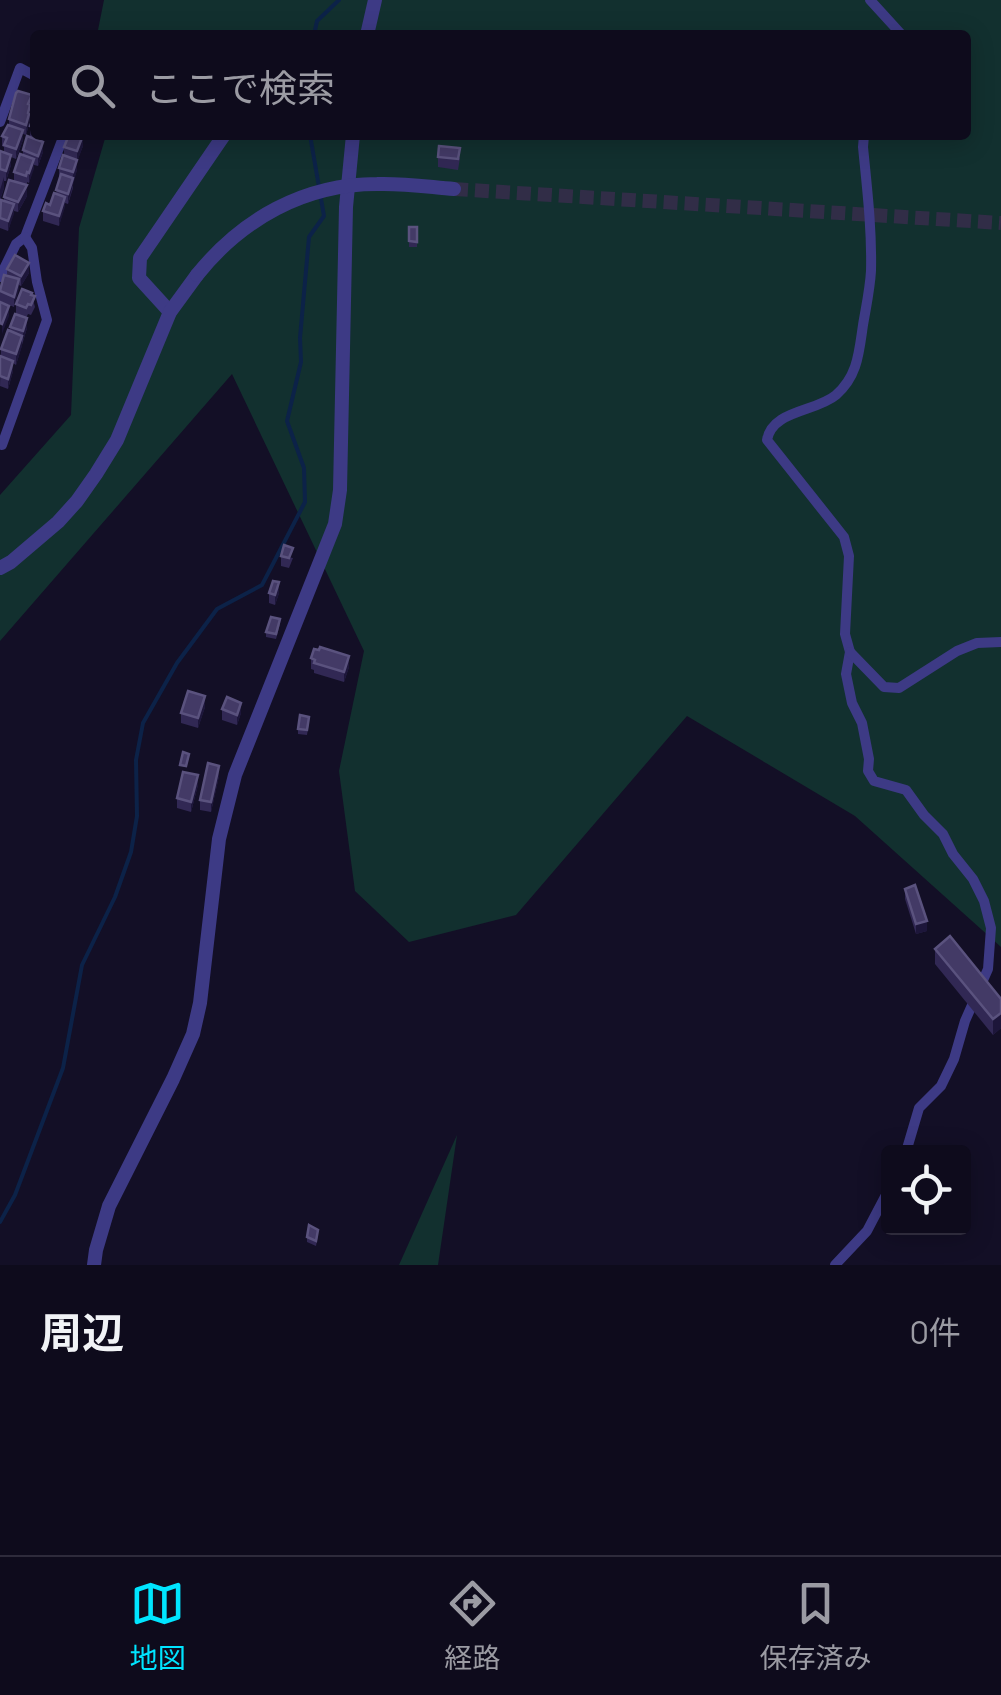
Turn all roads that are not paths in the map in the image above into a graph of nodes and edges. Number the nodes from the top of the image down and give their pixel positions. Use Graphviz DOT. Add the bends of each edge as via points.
graph roads {
  1 [pos="375,0"];
  2 [pos="870,0"];
  3 [pos="369,30"];
  4 [pos="897,30"];
  5 [pos="30,73"];
  6 [pos="0,122"];
  7 [pos="62,140"];
  8 [pos="221,140"];
  9 [pos="353,140"];
  10 [pos="863,140"];
  11 [pos="454,189"];
  12 [pos="25,237"];
  13 [pos="0,277"];
  14 [pos="170,312"];
  15 [pos="2,445"];
  16 [pos="0,568"];
  17 [pos="1001,642"];
  18 [pos="850,652"];
  19 [pos="908,1145"];
  20 [pos="881,1204"];
  21 [pos="94,1265"];
  22 [pos="835,1265"];
  1 -- 3 [label="street"];
  2 -- 4 [label="street"];
  5 -- 6 [label="street" via="20,68"];
  7 -- 12 [label="street"];
  8 -- 14 [label="street" via="140,258 139,278"];
  9 -- 21 [label="street" via="335,524 235,776 219,839 192,1034 108,1206"];
  10 -- 18 [label="street" via="871,274 860,356 834,398 780,420 767,440 844,537"];
  11 -- 14 [label="street, bridge" via="378,184 323,190 275,208 214,253"];
  12 -- 13 [label="street"];
  12 -- 15 [label="street" via="47,320"];
  14 -- 16 [label="street" via="96,474 58,522"];
  17 -- 18 [label="street" via="957,651 899,688 884,687"];
  18 -- 19 [label="street" via="846,674 868,771 874,781 906,790 943,834 974,879 990,928 988,969 954,1060 941,1086 918,1108"];
  20 -- 22 [label="street" via="867,1231"];
}
